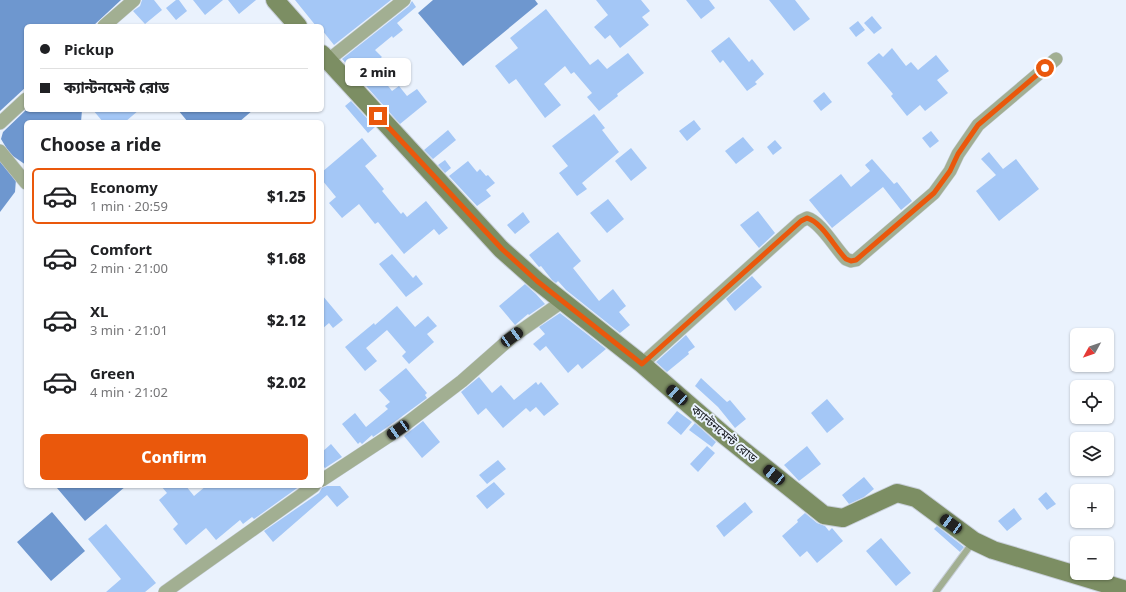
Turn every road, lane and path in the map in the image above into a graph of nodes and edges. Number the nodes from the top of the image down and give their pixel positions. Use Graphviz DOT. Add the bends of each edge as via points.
graph roads {
  1 [pos="134,0"];
  2 [pos="275,0"];
  3 [pos="404,0"];
  4 [pos="106,24"];
  5 [pos="296,24"];
  6 [pos="325,58"];
  7 [pos="1056,59"];
  8 [pos="24,101"];
  9 [pos="0,123"];
  10 [pos="0,151"];
  11 [pos="24,181"];
  12 [pos="563,301"];
  13 [pos="642,364"];
  14 [pos="324,479"];
  15 [pos="311,488"];
  16 [pos="974,541"];
  17 [pos="1126,590"];
  18 [pos="165,592"];
  19 [pos="936,592"];
  1 -- 4 [label="street"];
  2 -- 5 [label="main road"];
  3 -- 6 [label="street"];
  6 -- 12 [label="main road, ক্যান্টনমেন্ট রোড" via="502,249"];
  7 -- 13 [label="street" via="978,125 934,193 856,260 846,259 818,225 807,218"];
  8 -- 9 [label="street"];
  10 -- 11 [label="street"];
  12 -- 13 [label="main road, ক্যান্টনমেন্ট রোড"];
  12 -- 14 [label="street" via="512,337 462,381 398,430"];
  13 -- 16 [label="main road, ক্যান্টনমেন্ট রোড" via="724,435 824,515 843,518 897,493 916,498"];
  15 -- 18 [label="street"];
  16 -- 17 [label="main road, ক্যান্টনমেন্ট রোড" via="993,550"];
  16 -- 19 [label="lane"];
}
